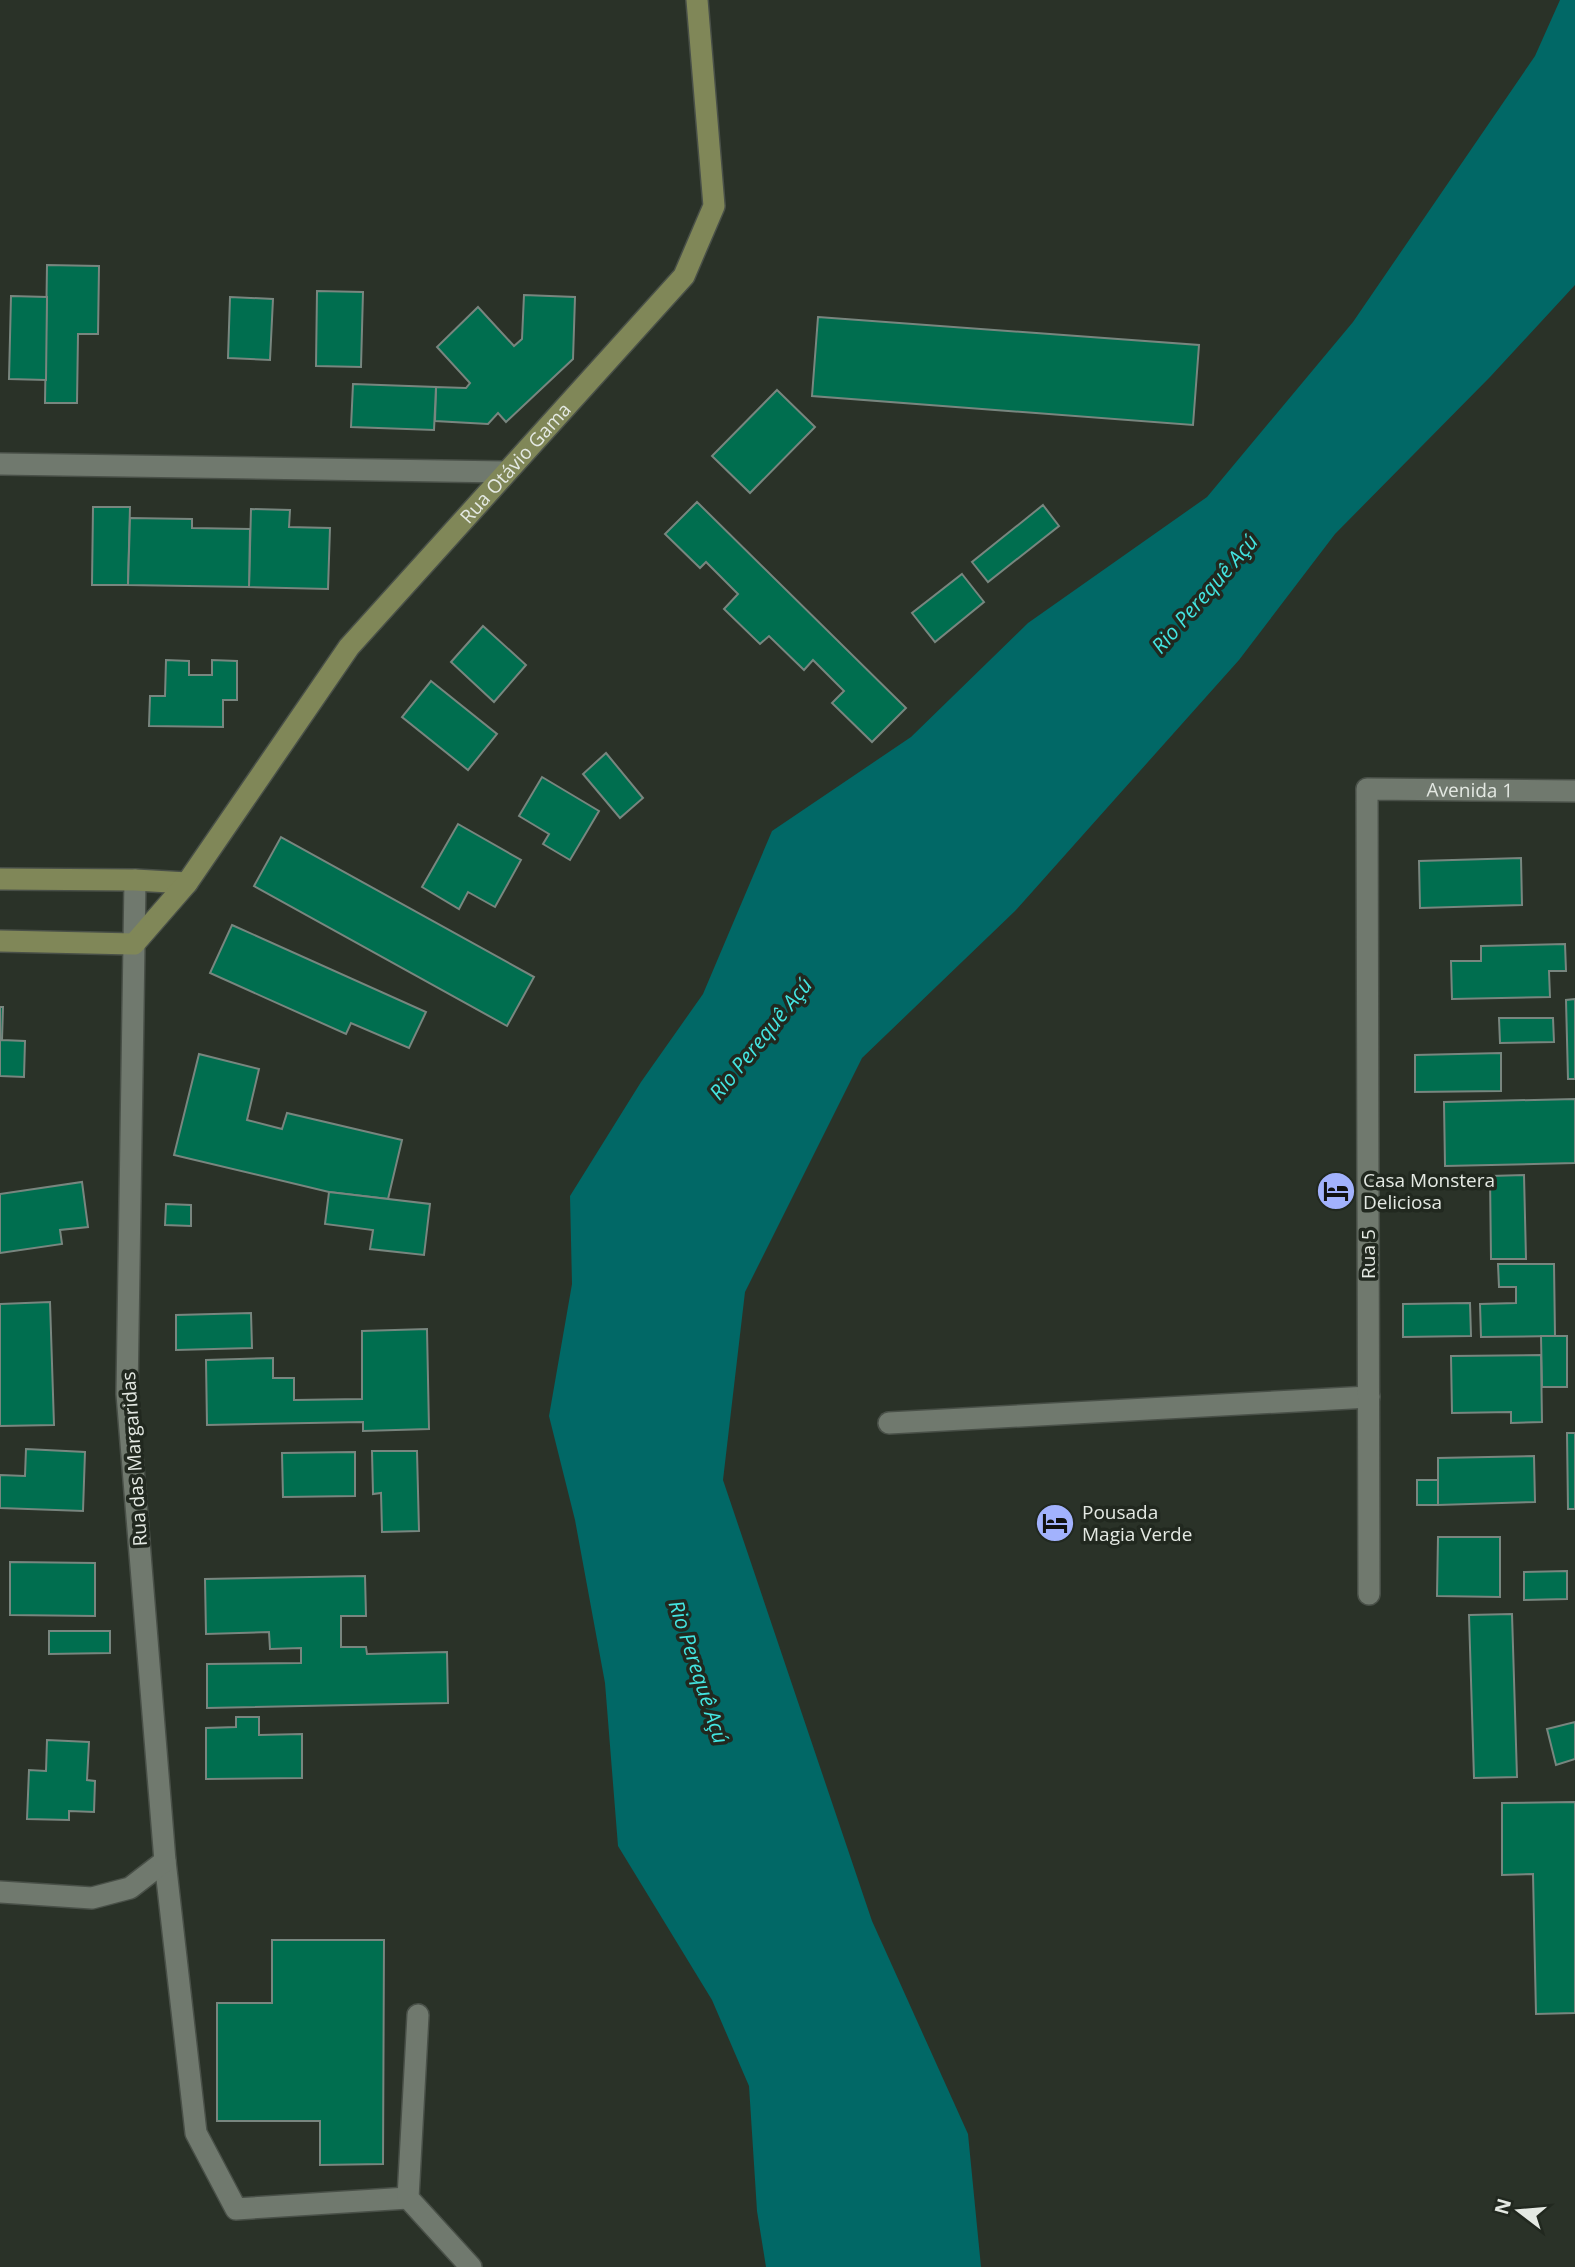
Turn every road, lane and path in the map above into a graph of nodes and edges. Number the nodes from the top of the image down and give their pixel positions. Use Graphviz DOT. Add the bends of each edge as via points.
graph roads {
  1 [pos="697,0"];
  2 [pos="0,464"];
  3 [pos="505,472"];
  4 [pos="1367,789"];
  5 [pos="1575,791"];
  6 [pos="0,879"];
  7 [pos="135,880"];
  8 [pos="187,883"];
  9 [pos="0,941"];
  10 [pos="134,944"];
  11 [pos="1369,1396"];
  12 [pos="889,1423"];
  13 [pos="1369,1594"];
  14 [pos="166,1861"];
  15 [pos="0,1892"];
  16 [pos="418,2015"];
  17 [pos="408,2198"];
  18 [pos="471,2267"];
  1 -- 3 [label="street, Rua Otávio Gama" via="714,206 684,276"];
  2 -- 3 [label="street"];
  3 -- 8 [label="street, Rua Otávio Gama" via="349,647"];
  4 -- 5 [label="street, Avenida 1"];
  4 -- 11 [label="street, Rua 5"];
  6 -- 7 [label="street"];
  7 -- 8 [label="street"];
  7 -- 10 [label="street, Rua das Margaridas"];
  8 -- 10 [label="street, Rua Otávio Gama"];
  9 -- 10 [label="street"];
  10 -- 14 [label="street, Rua das Margaridas" via="127,1394"];
  11 -- 12 [label="street"];
  11 -- 13 [label="street, Rua 5"];
  14 -- 15 [label="street" via="130,1888 92,1898"];
  14 -- 17 [label="street, Rua das Margaridas" via="196,2133 236,2209"];
  16 -- 17 [label="street"];
  17 -- 18 [label="street"];
}
